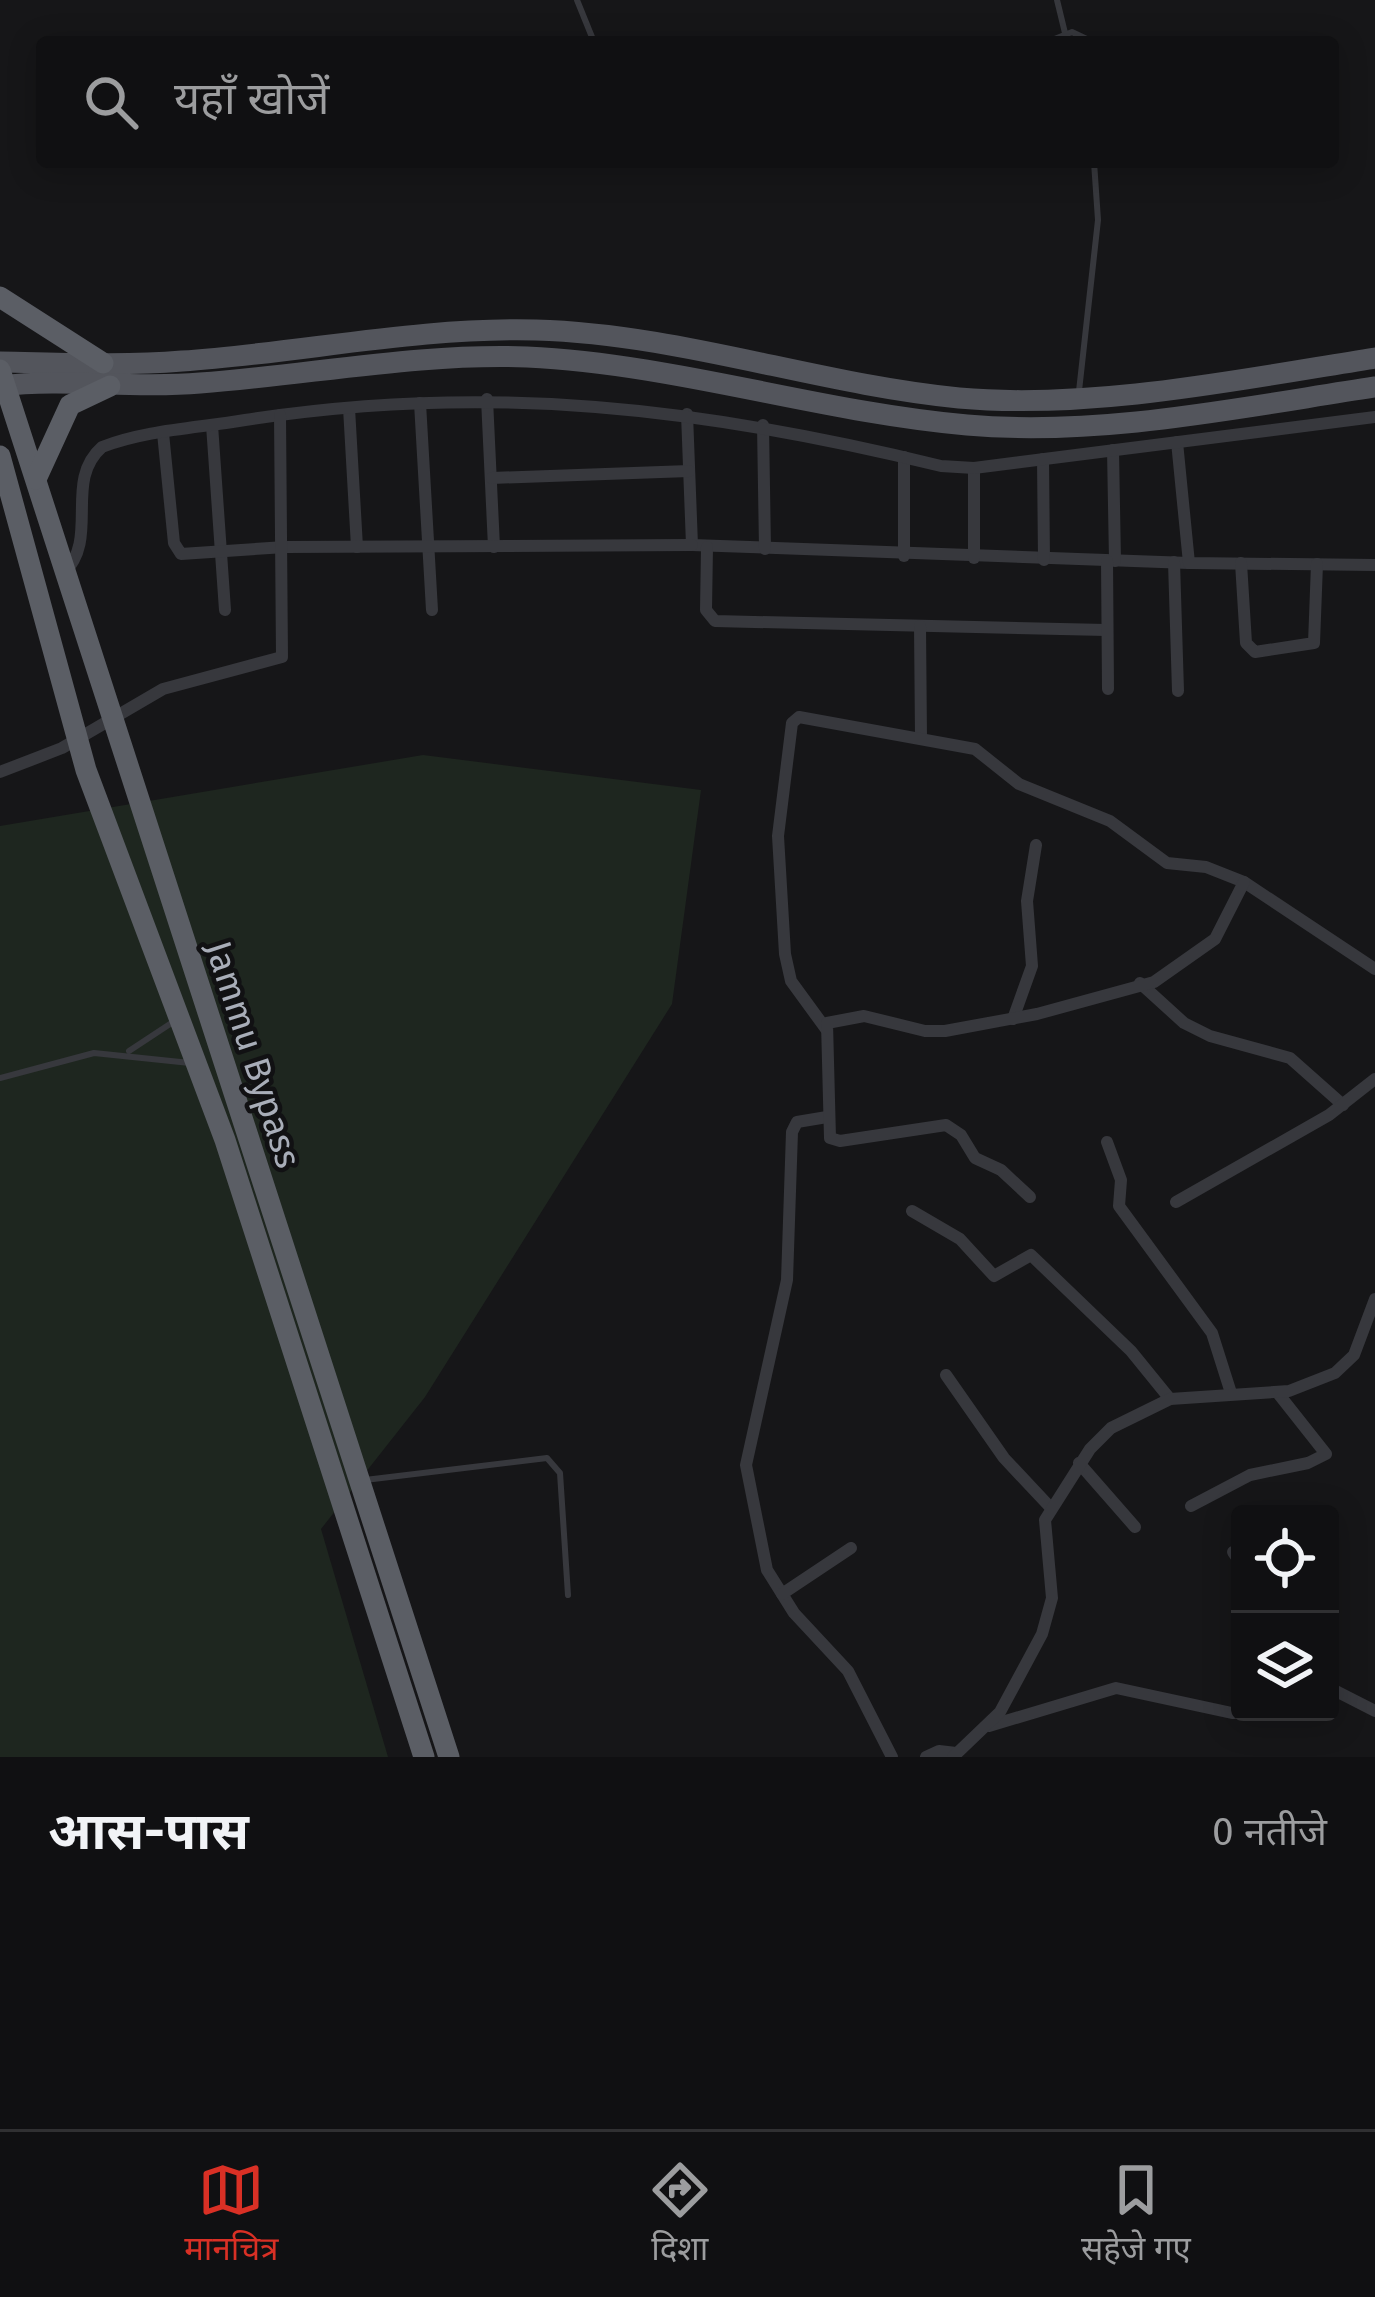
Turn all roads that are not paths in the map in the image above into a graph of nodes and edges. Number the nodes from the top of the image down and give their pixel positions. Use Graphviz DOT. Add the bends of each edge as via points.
graph roads {
  1 [pos="577,0"];
  2 [pos="1057,0"];
  3 [pos="1065,33"];
  4 [pos="591,36"];
  5 [pos="1059,36"];
  6 [pos="1074,36"];
  7 [pos="1094,168"];
  8 [pos="0,297"];
  9 [pos="1375,358"];
  10 [pos="104,363"];
  11 [pos="2,376"];
  12 [pos="110,386"];
  13 [pos="1375,387"];
  14 [pos="1079,395"];
  15 [pos="487,399"];
  16 [pos="420,403"];
  17 [pos="349,408"];
  18 [pos="687,414"];
  19 [pos="280,415"];
  20 [pos="1375,417"];
  21 [pos="763,424"];
  22 [pos="212,425"];
  23 [pos="163,433"];
  24 [pos="1177,442"];
  25 [pos="1113,450"];
  26 [pos="0,456"];
  27 [pos="904,457"];
  28 [pos="1043,459"];
  29 [pos="974,467"];
  30 [pos="689,471"];
  31 [pos="492,478"];
  32 [pos="36,479"];
  33 [pos="700,546"];
  34 [pos="285,547"];
  35 [pos="494,547"];
  36 [pos="357,548"];
  37 [pos="425,548"];
  38 [pos="765,549"];
  39 [pos="222,552"];
  40 [pos="904,556"];
  41 [pos="974,558"];
  42 [pos="1044,560"];
  43 [pos="1111,561"];
  44 [pos="1174,562"];
  45 [pos="1190,562"];
  46 [pos="1241,563"];
  47 [pos="1317,564"];
  48 [pos="1375,565"];
  49 [pos="64,573"];
  50 [pos="225,610"];
  51 [pos="432,610"];
  52 [pos="920,626"];
  53 [pos="1106,630"];
  54 [pos="1108,689"];
  55 [pos="1178,691"];
  56 [pos="920,734"];
  57 [pos="0,772"];
  58 [pos="1036,845"];
  59 [pos="1244,882"];
  60 [pos="1375,969"];
  61 [pos="1140,983"];
  62 [pos="179,1018"];
  63 [pos="1013,1019"];
  64 [pos="826,1029"];
  65 [pos="126,1053"];
  66 [pos="196,1064"];
  67 [pos="0,1078"];
  68 [pos="1375,1079"];
  69 [pos="1343,1105"];
  70 [pos="827,1117"];
  71 [pos="1107,1142"];
  72 [pos="1030,1197"];
  73 [pos="1176,1202"];
  74 [pos="912,1211"];
  75 [pos="1375,1299"];
  76 [pos="946,1375"];
  77 [pos="1277,1392"];
  78 [pos="1231,1393"];
  79 [pos="1170,1400"];
  80 [pos="1079,1463"];
  81 [pos="360,1481"];
  82 [pos="1191,1505"];
  83 [pos="1050,1507"];
  84 [pos="1135,1527"];
  85 [pos="851,1548"];
  86 [pos="782,1594"];
  87 [pos="568,1595"];
  88 [pos="1339,1693"];
  89 [pos="1375,1711"];
  90 [pos="1231,1713"];
  91 [pos="987,1727"];
  92 [pos="955,1755"];
  93 [pos="424,1757"];
  94 [pos="448,1757"];
  95 [pos="892,1757"];
  96 [pos="926,1757"];
  1 -- 4 [label="lane"];
  2 -- 3 [label="lane"];
  3 -- 5 [label="lane"];
  3 -- 6 [label="lane"];
  7 -- 14 [label="lane" via="1098,220"];
  8 -- 10 [label="highway"];
  9 -- 14 [label="main road"];
  10 -- 11 [label="main road"];
  10 -- 14 [label="main road" via="534,330 725,354 954,398"];
  11 -- 12 [label="main road"];
  11 -- 32 [label="highway, Jammu Bypass"];
  12 -- 13 [label="main road" via="525,357 650,369 973,426 1099,422"];
  12 -- 32 [label="highway" via="70,405"];
  15 -- 16 [label="street"];
  15 -- 18 [label="street"];
  15 -- 31 [label="street"];
  16 -- 17 [label="street"];
  16 -- 37 [label="street"];
  17 -- 19 [label="street"];
  17 -- 36 [label="street"];
  18 -- 21 [label="street"];
  18 -- 30 [label="street"];
  19 -- 22 [label="street"];
  19 -- 34 [label="street"];
  20 -- 24 [label="street"];
  21 -- 27 [label="street"];
  21 -- 38 [label="street"];
  22 -- 23 [label="street"];
  22 -- 39 [label="street"];
  23 -- 39 [label="street" via="176,550"];
  23 -- 49 [label="street" via="92,455 82,554"];
  24 -- 25 [label="street"];
  24 -- 45 [label="street"];
  25 -- 28 [label="street"];
  25 -- 43 [label="street"];
  26 -- 62 [label="highway, Jammu Bypass" via="86,770"];
  27 -- 29 [label="street"];
  27 -- 40 [label="street"];
  28 -- 29 [label="street"];
  28 -- 42 [label="street"];
  29 -- 41 [label="street"];
  30 -- 31 [label="street"];
  30 -- 33 [label="street"];
  31 -- 35 [label="street"];
  32 -- 49 [label="highway, Jammu Bypass"];
  33 -- 35 [label="street"];
  33 -- 38 [label="street"];
  33 -- 52 [label="street" via="706,610 715,621"];
  34 -- 36 [label="street"];
  34 -- 39 [label="street"];
  34 -- 57 [label="street" via="286,650 279,660 163,689 62,748"];
  35 -- 37 [label="street"];
  36 -- 37 [label="street"];
  37 -- 51 [label="street"];
  38 -- 40 [label="street"];
  39 -- 50 [label="street"];
  40 -- 41 [label="street"];
  41 -- 42 [label="street"];
  42 -- 43 [label="street"];
  43 -- 44 [label="street"];
  43 -- 53 [label="street"];
  44 -- 45 [label="street"];
  44 -- 55 [label="street"];
  45 -- 46 [label="street"];
  46 -- 47 [label="street"];
  46 -- 47 [label="street" via="1246,643 1256,652 1314,643"];
  47 -- 48 [label="street"];
  49 -- 81 [label="highway, Jammu Bypass"];
  52 -- 53 [label="street"];
  52 -- 56 [label="street"];
  53 -- 54 [label="street"];
  56 -- 59 [label="street" via="975,749 1018,784 1110,820 1167,863 1206,866"];
  56 -- 64 [label="street" via="806,717 792,723 778,836 785,954 791,981"];
  58 -- 63 [label="street" via="1027,901 1032,966"];
  59 -- 60 [label="street"];
  59 -- 61 [label="street" via="1215,939 1163,978"];
  61 -- 63 [label="street"];
  61 -- 69 [label="street" via="1210,1036 1290,1058"];
  62 -- 65 [label="lane"];
  62 -- 66 [label="highway, Jammu Bypass"];
  63 -- 64 [label="street" via="933,1032 850,1016 830,1019"];
  64 -- 70 [label="street"];
  65 -- 66 [label="lane"];
  65 -- 67 [label="lane" via="79,1055"];
  66 -- 93 [label="highway, Jammu Bypass"];
  68 -- 69 [label="street"];
  69 -- 73 [label="street"];
  70 -- 72 [label="street" via="830,1138 840,1141 953,1127 975,1158 1001,1169"];
  70 -- 86 [label="street" via="797,1122 792,1132 787,1280 746,1465 760,1551"];
  71 -- 78 [label="street" via="1119,1206 1212,1333"];
  74 -- 79 [label="street" via="960,1239 994,1276 1026,1256 1037,1260"];
  75 -- 77 [label="street" via="1345,1366"];
  76 -- 83 [label="street"];
  77 -- 78 [label="street"];
  77 -- 82 [label="street" via="1324,1447 1323,1457 1250,1475"];
  78 -- 79 [label="street"];
  79 -- 80 [label="street" via="1112,1428"];
  80 -- 83 [label="street"];
  80 -- 84 [label="street"];
  81 -- 87 [label="lane" via="547,1458 560,1473"];
  81 -- 94 [label="highway, Jammu Bypass"];
  83 -- 91 [label="street" via="1043,1537 1050,1615"];
  85 -- 86 [label="street"];
  86 -- 95 [label="street" via="848,1672"];
  88 -- 89 [label="street"];
  90 -- 91 [label="street" via="1117,1688"];
  91 -- 92 [label="street"];
  92 -- 96 [label="street" via="938,1750"];
}
